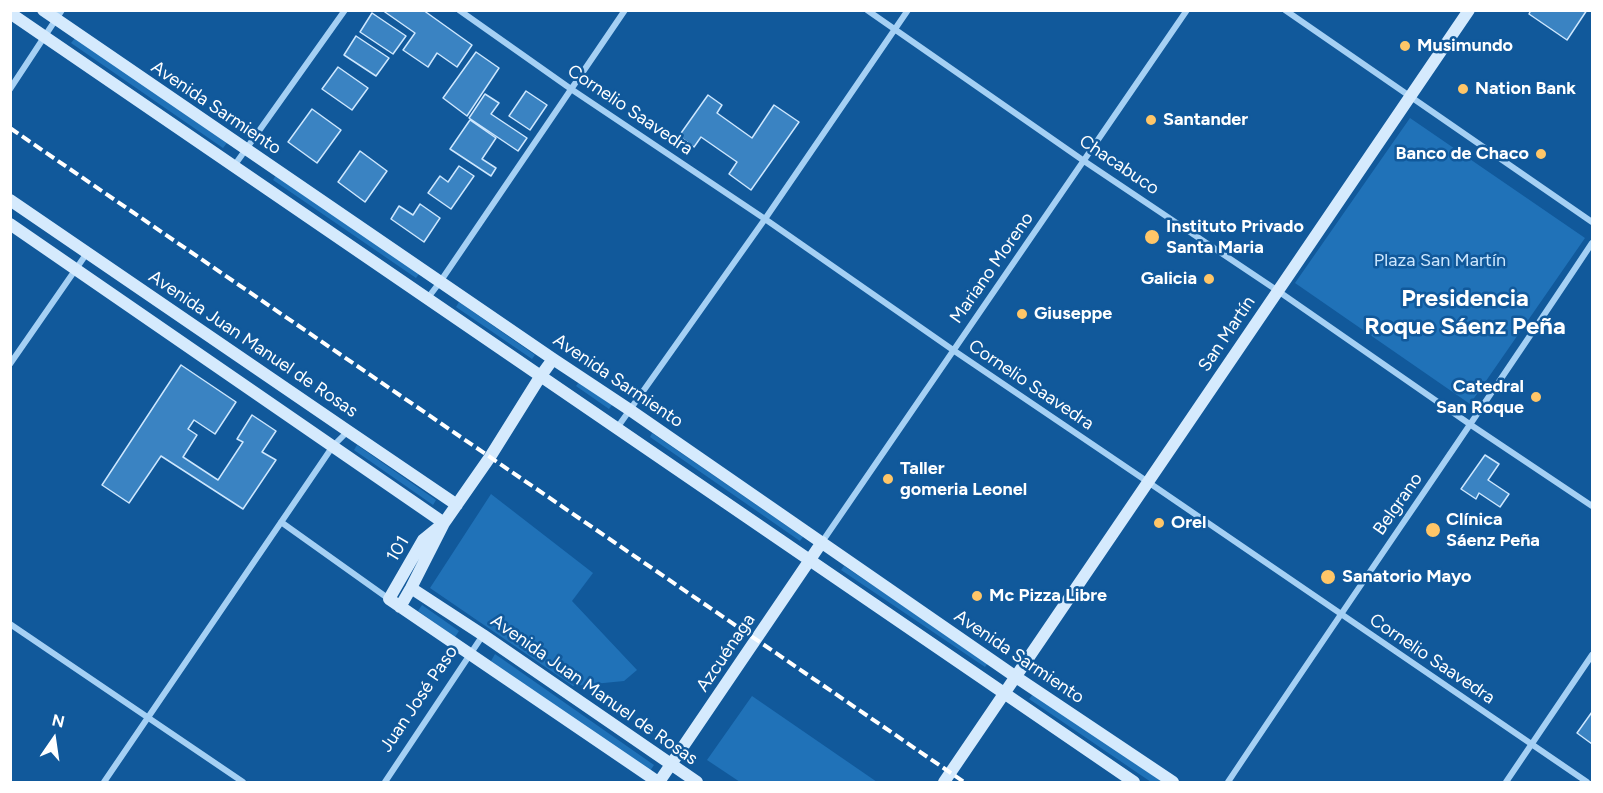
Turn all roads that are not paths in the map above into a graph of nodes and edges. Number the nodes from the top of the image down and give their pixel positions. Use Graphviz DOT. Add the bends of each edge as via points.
graph roads {
  1 [pos="43,10"];
  2 [pos="345,10"];
  3 [pos="459,10"];
  4 [pos="625,10"];
  5 [pos="867,10"];
  6 [pos="908,10"];
  7 [pos="1187,10"];
  8 [pos="1285,10"];
  9 [pos="1469,10"];
  10 [pos="10,13"];
  11 [pos="59,15"];
  12 [pos="896,30"];
  13 [pos="45,37"];
  14 [pos="10,89"];
  15 [pos="571,89"];
  16 [pos="1411,96"];
  17 [pos="246,150"];
  18 [pos="1084,160"];
  19 [pos="234,166"];
  20 [pos="10,200"];
  21 [pos="765,219"];
  22 [pos="1593,222"];
  23 [pos="10,224"];
  24 [pos="1593,243"];
  25 [pos="87,252"];
  26 [pos="76,269"];
  27 [pos="440,282"];
  28 [pos="1278,291"];
  29 [pos="427,298"];
  30 [pos="953,350"];
  31 [pos="553,359"];
  32 [pos="10,364"];
  33 [pos="540,377"];
  34 [pos="630,410"];
  35 [pos="1471,425"];
  36 [pos="617,429"];
  37 [pos="348,431"];
  38 [pos="333,446"];
  39 [pos="1148,482"];
  40 [pos="457,505"];
  41 [pos="1593,506"];
  42 [pos="281,522"];
  43 [pos="444,523"];
  44 [pos="822,543"];
  45 [pos="810,561"];
  46 [pos="411,588"];
  47 [pos="389,599"];
  48 [pos="400,607"];
  49 [pos="1340,614"];
  50 [pos="10,624"];
  51 [pos="483,635"];
  52 [pos="470,655"];
  53 [pos="1593,655"];
  54 [pos="1016,677"];
  55 [pos="1004,694"];
  56 [pos="148,718"];
  57 [pos="1532,745"];
  58 [pos="671,765"];
  59 [pos="104,783"];
  60 [pos="243,783"];
  61 [pos="385,783"];
  62 [pos="658,783"];
  63 [pos="697,783"];
  64 [pos="944,783"];
  65 [pos="1134,783"];
  66 [pos="1173,783"];
  67 [pos="1228,783"];
  68 [pos="1506,783"];
  69 [pos="1587,783"];
  1 -- 11 [label="main road, Avenida Sarmiento"];
  2 -- 17 [label="street"];
  3 -- 15 [label="street, Cornelio Saavedra"];
  4 -- 15 [label="street"];
  5 -- 12 [label="street, Chacabuco"];
  6 -- 12 [label="street"];
  7 -- 18 [label="street, Mariano Moreno"];
  8 -- 16 [label="street"];
  9 -- 16 [label="main road, San Martín"];
  10 -- 13 [label="main road, Avenida Sarmiento"];
  11 -- 13 [label="street"];
  11 -- 17 [label="main road, Avenida Sarmiento"];
  12 -- 18 [label="street, Chacabuco"];
  12 -- 21 [label="street"];
  13 -- 14 [label="street"];
  13 -- 19 [label="main road, Avenida Sarmiento"];
  15 -- 21 [label="street, Cornelio Saavedra"];
  15 -- 27 [label="street"];
  16 -- 22 [label="street"];
  16 -- 28 [label="main road, San Martín"];
  17 -- 19 [label="street"];
  17 -- 27 [label="main road, Avenida Sarmiento"];
  18 -- 28 [label="street, Chacabuco"];
  18 -- 30 [label="street, Mariano Moreno"];
  19 -- 29 [label="main road, Avenida Sarmiento"];
  20 -- 25 [label="main road, Avenida Juan Manuel de Rosas"];
  21 -- 30 [label="street, Cornelio Saavedra"];
  21 -- 34 [label="street"];
  23 -- 26 [label="main road, Avenida Juan Manuel de Rosas"];
  24 -- 35 [label="street, Belgrano"];
  25 -- 26 [label="street"];
  25 -- 37 [label="main road, Avenida Juan Manuel de Rosas"];
  26 -- 32 [label="street"];
  26 -- 38 [label="main road, Avenida Juan Manuel de Rosas"];
  27 -- 29 [label="street"];
  27 -- 31 [label="main road, Avenida Sarmiento"];
  28 -- 35 [label="street, Chacabuco"];
  28 -- 39 [label="main road, San Martín"];
  29 -- 33 [label="main road, Avenida Sarmiento"];
  30 -- 39 [label="street, Cornelio Saavedra"];
  30 -- 44 [label="street, Mariano Moreno"];
  31 -- 33 [label="main road"];
  31 -- 34 [label="main road, Avenida Sarmiento"];
  33 -- 36 [label="main road, Avenida Sarmiento"];
  33 -- 40 [label="main road"];
  34 -- 36 [label="street"];
  34 -- 44 [label="main road, Avenida Sarmiento"];
  35 -- 41 [label="street, Chacabuco"];
  35 -- 49 [label="street, Belgrano"];
  36 -- 45 [label="main road, Avenida Sarmiento"];
  37 -- 38 [label="street"];
  37 -- 40 [label="main road, Avenida Juan Manuel de Rosas"];
  38 -- 42 [label="street"];
  38 -- 43 [label="main road, Avenida Juan Manuel de Rosas"];
  39 -- 49 [label="street, Cornelio Saavedra"];
  39 -- 54 [label="main road, San Martín"];
  40 -- 43 [label="main road"];
  42 -- 47 [label="street"];
  42 -- 56 [label="street"];
  43 -- 46 [label="main road"];
  43 -- 47 [label="main road, 101" via="423,540"];
  44 -- 45 [label="main road, Azcuénaga"];
  44 -- 54 [label="main road, Avenida Sarmiento"];
  45 -- 55 [label="main road, Avenida Sarmiento"];
  45 -- 58 [label="main road, Azcuénaga"];
  46 -- 48 [label="main road"];
  46 -- 51 [label="main road, Avenida Juan Manuel de Rosas"];
  47 -- 48 [label="main road"];
  48 -- 52 [label="main road"];
  49 -- 57 [label="street, Cornelio Saavedra"];
  49 -- 67 [label="street, Belgrano"];
  50 -- 56 [label="street"];
  51 -- 52 [label="street, Juan José Paso"];
  51 -- 58 [label="main road, Avenida Juan Manuel de Rosas"];
  52 -- 61 [label="street, Juan José Paso"];
  52 -- 62 [label="main road"];
  53 -- 57 [label="street"];
  54 -- 55 [label="main road, San Martín"];
  54 -- 66 [label="main road, Avenida Sarmiento"];
  55 -- 64 [label="main road, San Martín"];
  55 -- 65 [label="main road, Avenida Sarmiento"];
  56 -- 59 [label="street"];
  56 -- 60 [label="street"];
  57 -- 68 [label="street"];
  57 -- 69 [label="street, Cornelio Saavedra"];
  58 -- 62 [label="main road, Azcuénaga"];
  58 -- 63 [label="main road, Avenida Juan Manuel de Rosas"];
}
